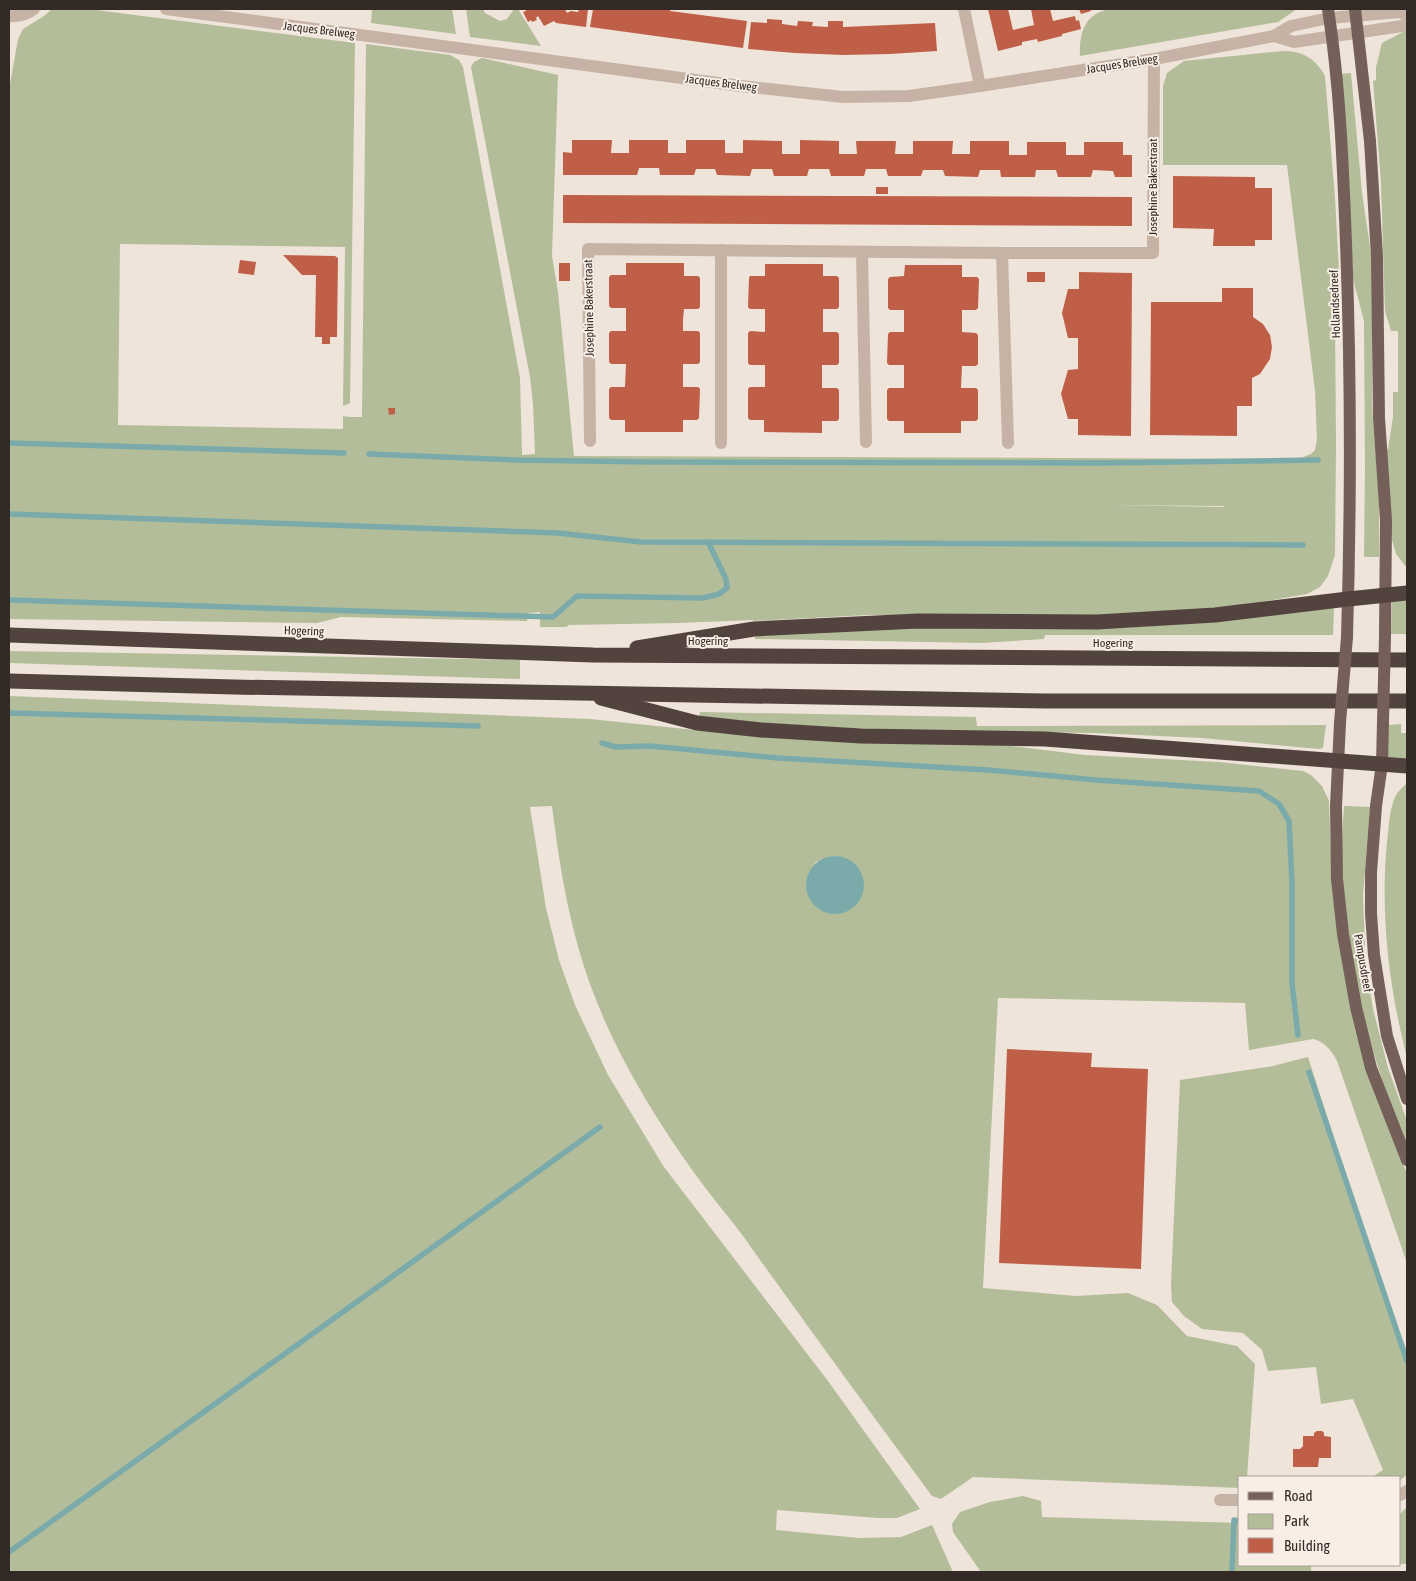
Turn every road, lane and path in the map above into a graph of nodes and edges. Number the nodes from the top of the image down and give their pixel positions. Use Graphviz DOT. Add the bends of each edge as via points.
graph roads {
  1 [pos="34,9"];
  2 [pos="166,9"];
  3 [pos="964,9"];
  4 [pos="1355,12"];
  5 [pos="1328,13"];
  6 [pos="1407,15"];
  7 [pos="9,17"];
  8 [pos="1407,23"];
  9 [pos="1358,34"];
  10 [pos="1274,36"];
  11 [pos="1331,37"];
  12 [pos="1154,59"];
  13 [pos="980,86"];
  14 [pos="721,250"];
  15 [pos="862,252"];
  16 [pos="1002,253"];
  17 [pos="590,441"];
  18 [pos="866,442"];
  19 [pos="1008,442"];
  20 [pos="721,443"];
  21 [pos="1407,593"];
  22 [pos="1387,595"];
  23 [pos="1348,599"];
  24 [pos="9,635"];
  25 [pos="593,655"];
  26 [pos="1407,660"];
  27 [pos="9,681"];
  28 [pos="578,692"];
  29 [pos="1407,701"];
  30 [pos="1340,723"];
  31 [pos="1338,761"];
  32 [pos="1382,764"];
  33 [pos="1407,766"];
  34 [pos="1407,1100"];
  35 [pos="1407,1160"];
  36 [pos="1220,1500"];
  37 [pos="1238,1500"];
  1 -- 7 [label="street" via="28,14"];
  2 -- 13 [label="street, Jacques Brelweg" via="843,97 909,96"];
  3 -- 13 [label="street"];
  4 -- 5 [label="street, Jacques Brelweg"];
  4 -- 6 [label="street, Jacques Brelweg" via="1400,12"];
  4 -- 9 [label="main road"];
  5 -- 10 [label="street, Jacques Brelweg"];
  5 -- 11 [label="main road, Hollandsedreef"];
  8 -- 9 [label="street, Jacques Brelweg"];
  9 -- 11 [label="street, Jacques Brelweg"];
  9 -- 22 [label="main road" via="1370,142 1376,248"];
  10 -- 11 [label="street, Jacques Brelweg" via="1294,42"];
  10 -- 12 [label="street, Jacques Brelweg"];
  11 -- 23 [label="main road, Hollandsedreef" via="1343,165 1350,327"];
  12 -- 13 [label="street, Jacques Brelweg"];
  12 -- 16 [label="street, Josephine Bakerstraat" via="1154,253"];
  14 -- 15 [label="street, Josephine Bakerstraat"];
  14 -- 17 [label="street, Josephine Bakerstraat" via="588,249"];
  14 -- 20 [label="street"];
  15 -- 16 [label="street, Josephine Bakerstraat"];
  15 -- 18 [label="street"];
  16 -- 19 [label="street"];
  21 -- 22 [label="highway"];
  22 -- 23 [label="highway"];
  22 -- 32 [label="main road, Pampusdreef, bridge"];
  23 -- 25 [label="highway" via="1215,615 1097,622 918,621 754,630"];
  23 -- 30 [label="main road, Hollandsedreef, bridge"];
  24 -- 25 [label="highway, Hogering"];
  25 -- 26 [label="highway, Hogering"];
  27 -- 28 [label="highway"];
  28 -- 29 [label="highway" via="1046,701"];
  28 -- 31 [label="highway" via="697,723 761,730 861,736 1045,739"];
  30 -- 31 [label="main road, Pampusdreef"];
  31 -- 32 [label="highway"];
  31 -- 35 [label="main road, Pampusdreef" via="1337,879 1343,934 1371,1068"];
  32 -- 33 [label="highway"];
  32 -- 34 [label="main road, Pampusdreef" via="1372,872 1374,955 1387,1036"];
  36 -- 37 [label="street"];
}
